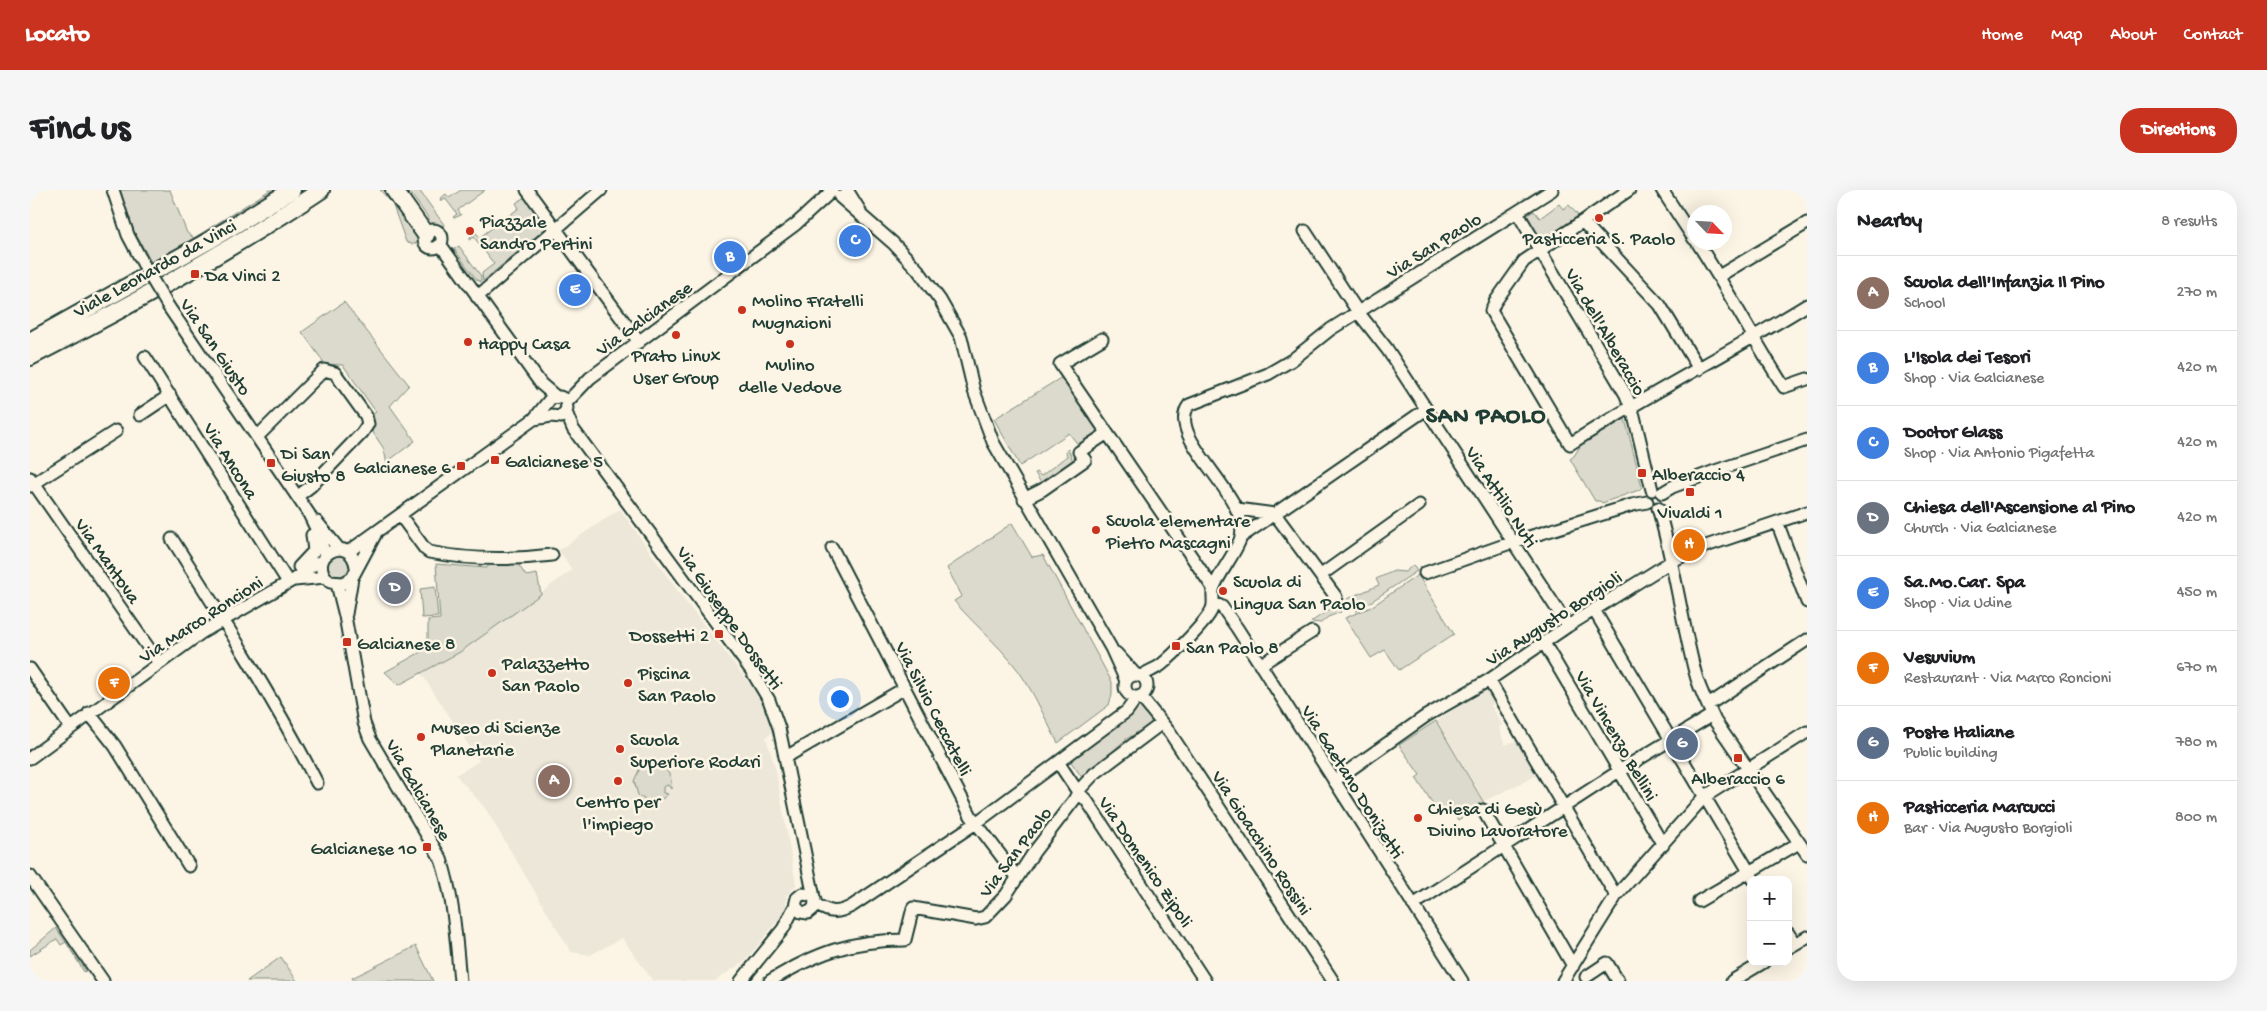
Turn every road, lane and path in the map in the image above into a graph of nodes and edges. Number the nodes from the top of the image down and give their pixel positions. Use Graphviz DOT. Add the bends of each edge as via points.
graph roads {
  1 [pos="113,190"];
  2 [pos="292,190"];
  3 [pos="321,190"];
  4 [pos="394,190"];
  5 [pos="405,190"];
  6 [pos="527,190"];
  7 [pos="601,190"];
  8 [pos="1552,190"];
  9 [pos="1629,190"];
  10 [pos="839,192"];
  11 [pos="1667,192"];
  12 [pos="1517,212"];
  13 [pos="1584,222"];
  14 [pos="1807,224"];
  15 [pos="1687,227"];
  16 [pos="556,230"];
  17 [pos="1305,231"];
  18 [pos="432,236"];
  19 [pos="1540,249"];
  20 [pos="1702,250"];
  21 [pos="1719,276"];
  22 [pos="477,297"];
  23 [pos="1807,305"];
  24 [pos="1358,312"];
  25 [pos="1753,338"];
  26 [pos="1102,339"];
  27 [pos="30,341"];
  28 [pos="638,342"];
  29 [pos="50,347"];
  30 [pos="30,357"];
  31 [pos="145,357"];
  32 [pos="30,362"];
  33 [pos="1698,369"];
  34 [pos="1807,379"];
  35 [pos="170,395"];
  36 [pos="556,406"];
  37 [pos="1631,407"];
  38 [pos="1425,410"];
  39 [pos="140,415"];
  40 [pos="116,432"];
  41 [pos="1106,434"];
  42 [pos="257,437"];
  43 [pos="1807,440"];
  44 [pos="1807,448"];
  45 [pos="31,482"];
  46 [pos="298,496"];
  47 [pos="1659,497"];
  48 [pos="1024,499"];
  49 [pos="1419,505"];
  50 [pos="1237,509"];
  51 [pos="1807,512"];
  52 [pos="309,514"];
  53 [pos="1275,514"];
  54 [pos="400,515"];
  55 [pos="1777,522"];
  56 [pos="376,534"];
  57 [pos="1241,536"];
  58 [pos="172,539"];
  59 [pos="1512,542"];
  60 [pos="832,548"];
  61 [pos="343,550"];
  62 [pos="552,555"];
  63 [pos="323,558"];
  64 [pos="1672,561"];
  65 [pos="354,572"];
  66 [pos="1425,573"];
  67 [pos="1321,575"];
  68 [pos="325,577"];
  69 [pos="291,581"];
  70 [pos="337,584"];
  71 [pos="1213,588"];
  72 [pos="1336,597"];
  73 [pos="1807,602"];
  74 [pos="1214,603"];
  75 [pos="1594,610"];
  76 [pos="345,616"];
  77 [pos="223,620"];
  78 [pos="1568,626"];
  79 [pos="1312,632"];
  80 [pos="1807,640"];
  81 [pos="1544,642"];
  82 [pos="1111,648"];
  83 [pos="158,663"];
  84 [pos="1260,665"];
  85 [pos="30,669"];
  86 [pos="1141,678"];
  87 [pos="1489,680"];
  88 [pos="1126,681"];
  89 [pos="905,688"];
  90 [pos="1135,696"];
  91 [pos="1710,710"];
  92 [pos="89,713"];
  93 [pos="1162,723"];
  94 [pos="70,728"];
  95 [pos="1807,732"];
  96 [pos="1670,740"];
  97 [pos="786,757"];
  98 [pos="30,758"];
  99 [pos="1058,762"];
  100 [pos="1748,768"];
  101 [pos="1619,771"];
  102 [pos="1334,781"];
  103 [pos="317,783"];
  104 [pos="1078,792"];
  105 [pos="1704,797"];
  106 [pos="1565,807"];
  107 [pos="1483,810"];
  108 [pos="976,823"];
  109 [pos="1799,843"];
  110 [pos="1663,844"];
  111 [pos="1504,846"];
  112 [pos="1807,854"];
  113 [pos="189,866"];
  114 [pos="1752,875"];
  115 [pos="30,876"];
  116 [pos="1017,877"];
  117 [pos="810,881"];
  118 [pos="803,894"];
  119 [pos="1616,896"];
  120 [pos="1699,901"];
  121 [pos="815,902"];
  122 [pos="1412,905"];
  123 [pos="798,909"];
  124 [pos="1807,937"];
  125 [pos="1792,946"];
  126 [pos="1573,966"];
  127 [pos="1757,966"];
  128 [pos="1586,977"];
  129 [pos="103,981"];
  130 [pos="460,981"];
  131 [pos="741,981"];
  132 [pos="770,981"];
  133 [pos="1205,981"];
  134 [pos="1334,981"];
  135 [pos="1462,981"];
  136 [pos="1563,981"];
  137 [pos="1618,981"];
  138 [pos="1732,981"];
  1 -- 42 [label="street, Via San Giusto, bridge" via="128,235 146,269"];
  2 -- 27 [label="highway, Viale Leonardo da Vinci" via="212,239"];
  3 -- 29 [label="highway, Viale Leonardo da Vinci" via="224,252"];
  4 -- 18 [label="highway"];
  5 -- 18 [label="highway"];
  6 -- 16 [label="street"];
  7 -- 16 [label="street"];
  8 -- 12 [label="street, Via San Paolo"];
  9 -- 13 [label="street"];
  10 -- 28 [label="street, Via Galcianese"];
  10 -- 48 [label="street" via="914,266 940,300 961,337 974,391 993,442"];
  11 -- 15 [label="street"];
  12 -- 19 [label="street, Via dell'Alberaccio"];
  12 -- 24 [label="street, Via San Paolo"];
  13 -- 19 [label="street"];
  13 -- 33 [label="street" via="1660,304"];
  14 -- 21 [label="street"];
  16 -- 22 [label="street"];
  16 -- 28 [label="street"];
  17 -- 24 [label="street"];
  18 -- 22 [label="street"];
  19 -- 37 [label="street, Via dell'Alberaccio"];
  19 -- 37 [label="street" via="1520,265 1491,312 1570,444"];
  20 -- 21 [label="street"];
  21 -- 25 [label="street"];
  22 -- 36 [label="street"];
  23 -- 25 [label="street"];
  24 -- 38 [label="street, Via Attilio Nuti" via="1387,349"];
  24 -- 50 [label="street, Via San Paolo" via="1268,374 1196,401 1185,410 1187,432"];
  25 -- 33 [label="street"];
  25 -- 34 [label="street" via="1784,387"];
  26 -- 41 [label="street" via="1060,364"];
  28 -- 36 [label="street, Via Galcianese"];
  29 -- 30 [label="highway, Viale Leonardo da Vinci"];
  29 -- 32 [label="highway"];
  31 -- 35 [label="street, Via Ancona"];
  33 -- 37 [label="street"];
  35 -- 39 [label="street"];
  35 -- 69 [label="street, Via Ancona"];
  36 -- 54 [label="street, Via Galcianese"];
  36 -- 97 [label="street, Via Giuseppe Dossetti" via="751,670 774,710"];
  37 -- 47 [label="street, Via dell'Alberaccio"];
  38 -- 53 [label="street"];
  38 -- 59 [label="street, Via Attilio Nuti"];
  40 -- 45 [label="street"];
  41 -- 48 [label="street" via="1079,452 1085,460"];
  41 -- 71 [label="street"];
  42 -- 46 [label="street, Via San Giusto"];
  42 -- 46 [label="street" via="324,370 335,372 366,416 368,424"];
  43 -- 47 [label="street" via="1672,487"];
  44 -- 47 [label="street"];
  45 -- 83 [label="street, Via Mantova"];
  46 -- 52 [label="street, Via San Giusto"];
  47 -- 59 [label="street" via="1646,496 1646,502"];
  47 -- 64 [label="street, Via dell'Alberaccio"];
  48 -- 82 [label="street"];
  49 -- 67 [label="street"];
  50 -- 53 [label="street"];
  50 -- 57 [label="street, Via San Paolo"];
  51 -- 55 [label="street, Via Augusto Borgioli"];
  52 -- 61 [label="street, Via San Giusto"];
  52 -- 63 [label="street, Via San Giusto" via="320,537"];
  52 -- 69 [label="street" via="314,551 295,571"];
  53 -- 57 [label="street"];
  53 -- 67 [label="street"];
  54 -- 56 [label="street, Via Galcianese"];
  54 -- 62 [label="street" via="429,552 499,559"];
  55 -- 64 [label="street, Via Augusto Borgioli"];
  55 -- 73 [label="street"];
  56 -- 61 [label="street, Via Galcianese"];
  56 -- 65 [label="street, Via Galcianese"];
  57 -- 71 [label="street"];
  58 -- 77 [label="street"];
  59 -- 66 [label="street"];
  59 -- 78 [label="street, Via Attilio Nuti"];
  60 -- 89 [label="street, Via Silvio Ceccatelli"];
  61 -- 63 [label="street, Via Galcianese" via="332,550"];
  61 -- 65 [label="street" via="354,557"];
  63 -- 68 [label="street"];
  63 -- 69 [label="street, Via Marco Roncioni"];
  64 -- 75 [label="street, Via Augusto Borgioli"];
  64 -- 91 [label="street, Via dell'Alberaccio" via="1695,673"];
  65 -- 70 [label="street" via="343,583"];
  65 -- 76 [label="street, Via Galcianese"];
  67 -- 72 [label="street"];
  68 -- 69 [label="street, Via Marco Roncioni"];
  68 -- 70 [label="street"];
  69 -- 77 [label="street, Via Marco Roncioni"];
  70 -- 76 [label="street, Via Galcianese"];
  71 -- 74 [label="street"];
  74 -- 84 [label="street, Via Gaetano Donizetti" via="1222,607"];
  74 -- 86 [label="street" via="1209,616 1161,665"];
  75 -- 78 [label="street, Via Augusto Borgioli"];
  75 -- 96 [label="street"];
  76 -- 130 [label="street, Via Galcianese" via="370,739 441,859 454,918"];
  77 -- 83 [label="street, Via Marco Roncioni"];
  77 -- 103 [label="street"];
  78 -- 81 [label="street, Via Augusto Borgioli"];
  79 -- 84 [label="street"];
  80 -- 91 [label="street"];
  81 -- 87 [label="street, Via Augusto Borgioli"];
  81 -- 101 [label="street, Via Vincenzo Bellini"];
  82 -- 86 [label="street"];
  82 -- 88 [label="street"];
  83 -- 92 [label="street, Via Marco Roncioni"];
  84 -- 102 [label="street, Via Gaetano Donizetti"];
  85 -- 94 [label="street"];
  86 -- 88 [label="street" via="1132,675"];
  86 -- 90 [label="street" via="1146,690"];
  87 -- 102 [label="street, Via Augusto Borgioli" via="1426,716"];
  87 -- 106 [label="street"];
  88 -- 90 [label="street" via="1124,688"];
  89 -- 97 [label="street"];
  89 -- 108 [label="street, Via Silvio Ceccatelli"];
  90 -- 93 [label="street"];
  90 -- 99 [label="street" via="1118,717"];
  91 -- 96 [label="street"];
  91 -- 100 [label="street, Via dell'Alberaccio"];
  92 -- 94 [label="street, Via Marco Roncioni"];
  92 -- 113 [label="street" via="115,746"];
  93 -- 104 [label="street, Via San Paolo" via="1110,760"];
  93 -- 134 [label="street, Via Gioacchino Rossini"];
  94 -- 98 [label="street, Via Marco Roncioni"];
  95 -- 100 [label="street"];
  96 -- 101 [label="street"];
  96 -- 105 [label="street"];
  97 -- 117 [label="street, Via Giuseppe Dossetti"];
  99 -- 104 [label="street, Via Domenico Zipoli"];
  99 -- 108 [label="street"];
  100 -- 105 [label="street"];
  100 -- 109 [label="street, Via dell'Alberaccio"];
  101 -- 106 [label="street"];
  101 -- 110 [label="street, Via Vincenzo Bellini"];
  102 -- 122 [label="street, Via Gaetano Donizetti"];
  104 -- 116 [label="street, Via San Paolo"];
  104 -- 133 [label="street, Via Domenico Zipoli"];
  105 -- 110 [label="street"];
  105 -- 114 [label="street"];
  106 -- 111 [label="street"];
  106 -- 119 [label="street"];
  107 -- 111 [label="street"];
  108 -- 116 [label="street, Via Silvio Ceccatelli"];
  108 -- 121 [label="street" via="843,911 830,912"];
  109 -- 112 [label="street, Via dell'Alberaccio"];
  109 -- 114 [label="street"];
  110 -- 119 [label="street"];
  111 -- 122 [label="street"];
  111 -- 126 [label="street"];
  114 -- 120 [label="street"];
  115 -- 129 [label="street"];
  116 -- 132 [label="street, Via San Paolo" via="1006,895 982,918 913,908 905,940 881,940 838,948 814,956"];
  117 -- 118 [label="street"];
  117 -- 121 [label="street, Via Giuseppe Dossetti"];
  118 -- 121 [label="street" via="811,895"];
  118 -- 123 [label="street" via="797,898"];
  119 -- 126 [label="street"];
  121 -- 123 [label="street" via="810,912"];
  122 -- 135 [label="street, Via Gaetano Donizetti"];
  123 -- 131 [label="street"];
  124 -- 125 [label="street"];
  126 -- 136 [label="street"];
  127 -- 138 [label="street"];
  128 -- 137 [label="street" via="1607,963"];
}
